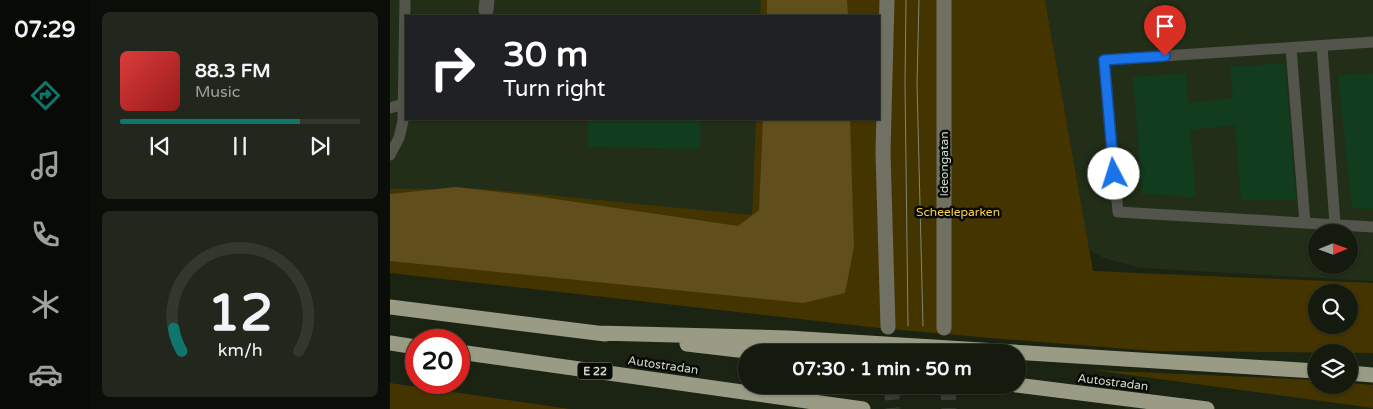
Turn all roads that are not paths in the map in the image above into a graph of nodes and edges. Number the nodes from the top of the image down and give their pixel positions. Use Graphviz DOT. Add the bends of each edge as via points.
graph roads {
  1 [pos="405,0"];
  2 [pos="886,0"];
  3 [pos="944,0"];
  4 [pos="1373,42"];
  5 [pos="1322,46"];
  6 [pos="1291,48"];
  7 [pos="403,104"];
  8 [pos="390,108"];
  9 [pos="390,155"];
  10 [pos="1305,223"];
  11 [pos="1335,224"];
  12 [pos="1358,226"];
  13 [pos="1373,227"];
  14 [pos="390,307"];
  15 [pos="888,327"];
  16 [pos="944,328"];
  17 [pos="596,333"];
  18 [pos="390,343"];
  19 [pos="405,345"];
  20 [pos="738,350"];
  21 [pos="470,354"];
  22 [pos="1308,371"];
  23 [pos="1358,374"];
  24 [pos="1373,375"];
  25 [pos="1026,386"];
  26 [pos="731,390"];
  27 [pos="801,409"];
  28 [pos="863,409"];
  29 [pos="1207,409"];
  1 -- 7 [label="lane"];
  2 -- 15 [label="street" via="883,152"];
  3 -- 16 [label="street, Ideongatan"];
  4 -- 5 [label="lane"];
  5 -- 6 [label="lane"];
  5 -- 11 [label="lane"];
  6 -- 10 [label="lane"];
  6 -- 10 [label="lane" via="1104,60 1118,212"];
  7 -- 8 [label="lane"];
  7 -- 9 [label="lane" via="399,138"];
  10 -- 11 [label="lane"];
  12 -- 13 [label="lane"];
  14 -- 17 [label="highway, Autostradan"];
  17 -- 20 [label="highway, Autostradan"];
  17 -- 22 [label="highway" via="797,339"];
  18 -- 19 [label="highway"];
  21 -- 26 [label="highway, Autostradan / E 22"];
  23 -- 24 [label="highway"];
  25 -- 29 [label="highway, Autostradan"];
  26 -- 27 [label="highway"];
  26 -- 28 [label="highway, Autostradan / E 22"];
}
